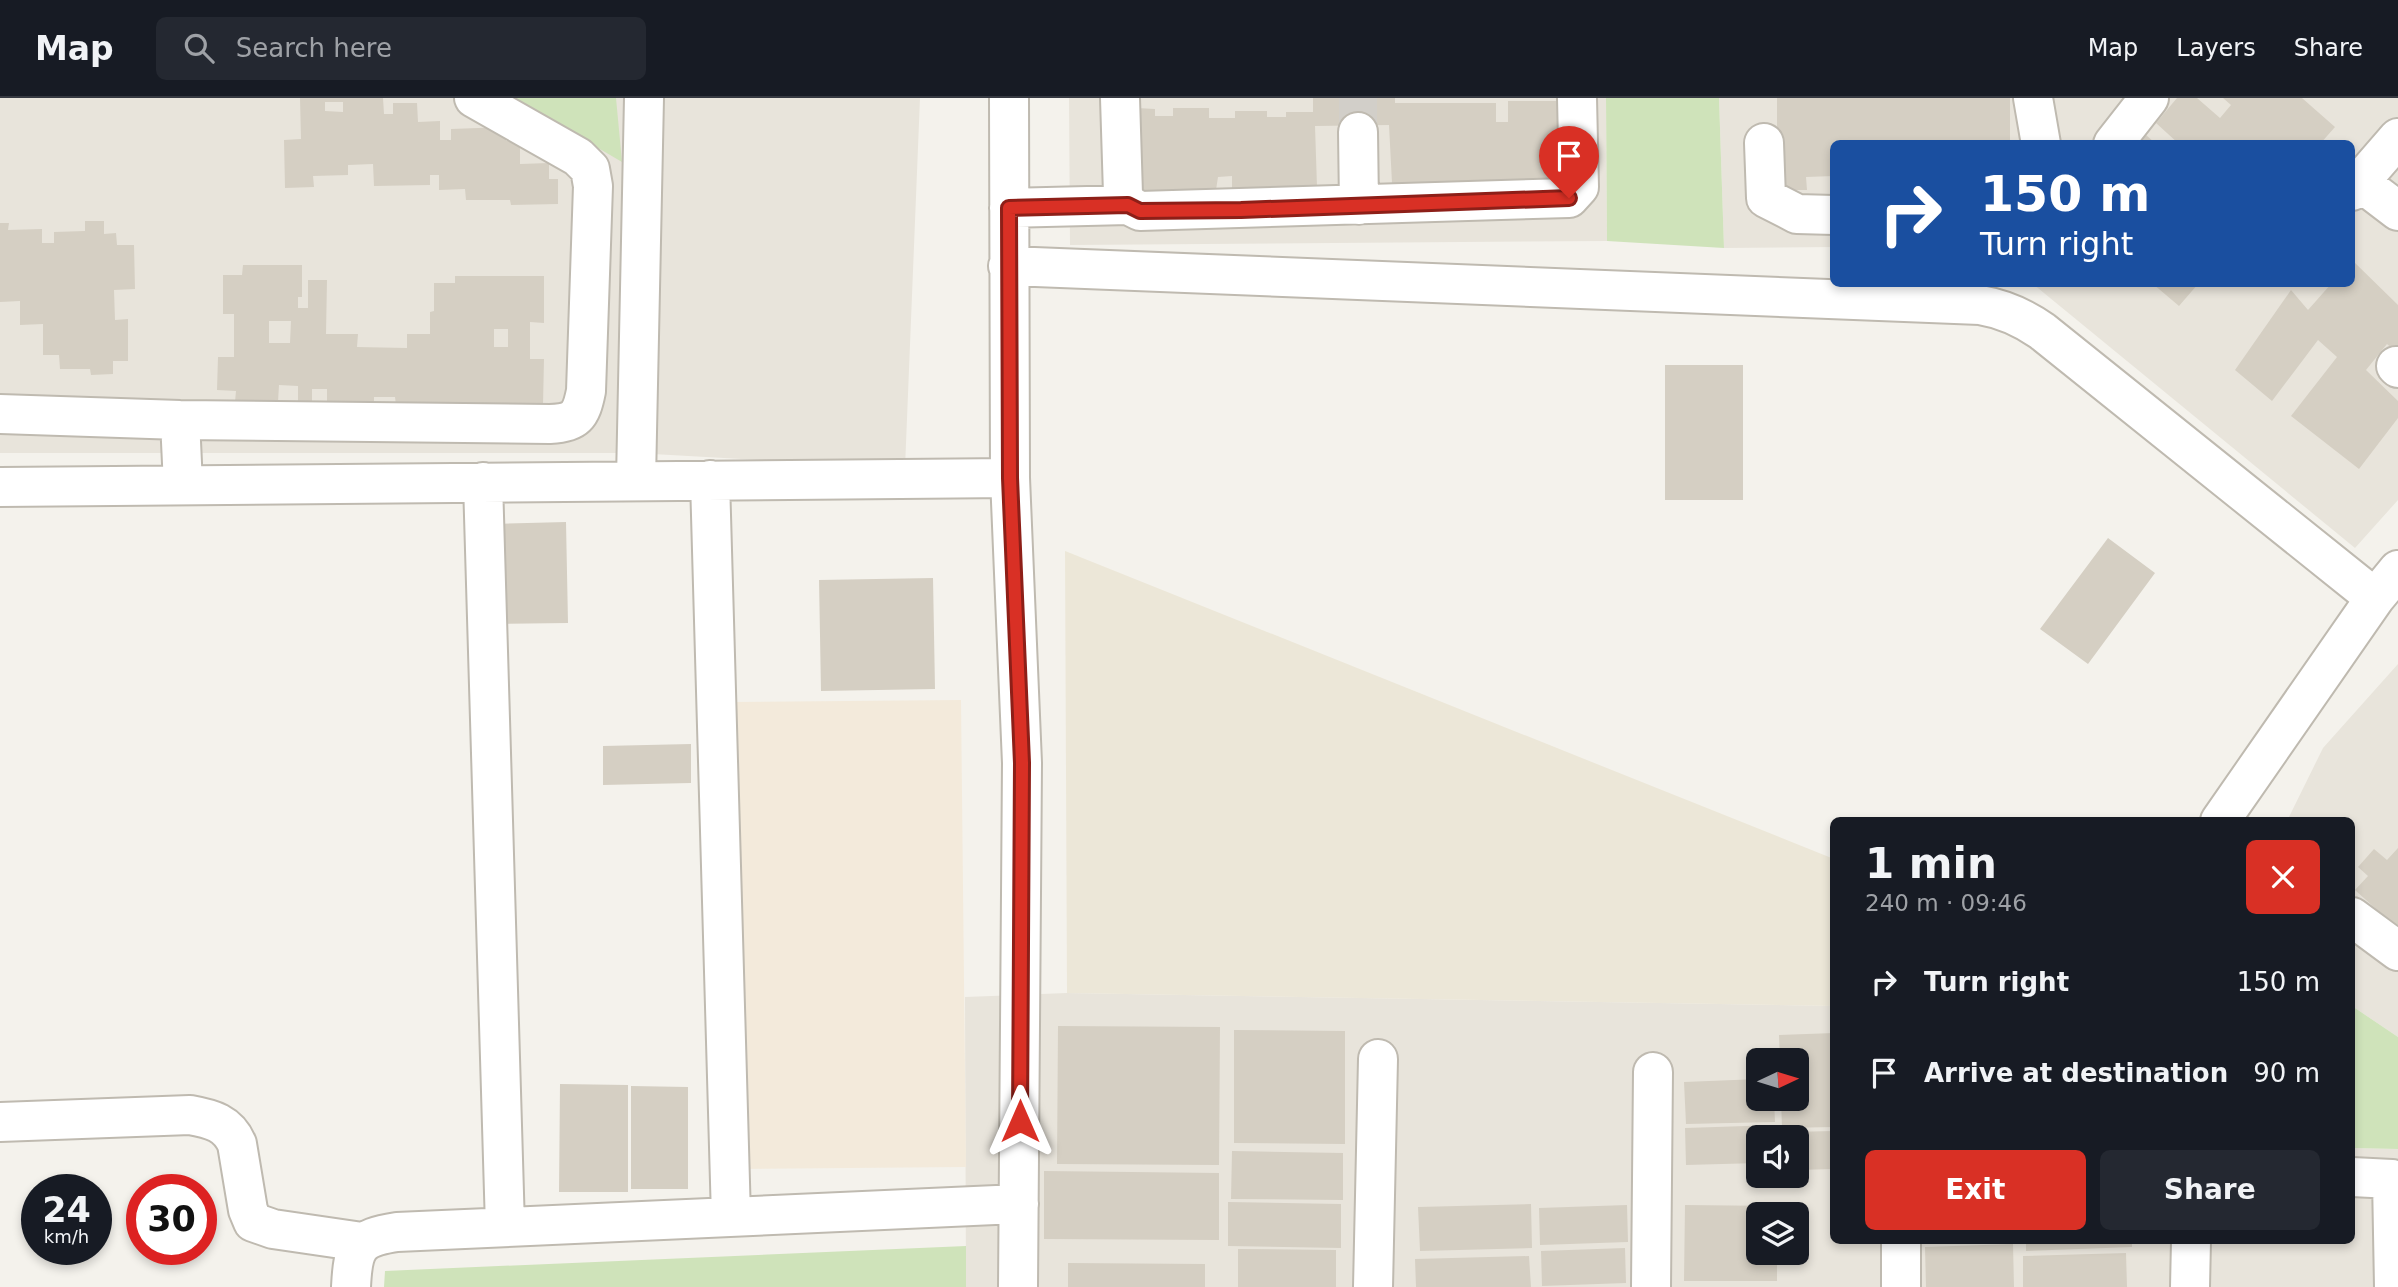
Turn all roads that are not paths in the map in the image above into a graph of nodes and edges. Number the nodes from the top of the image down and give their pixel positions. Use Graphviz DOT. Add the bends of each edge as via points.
graph roads {
  1 [pos="474,98"];
  2 [pos="644,98"];
  3 [pos="1009,98"];
  4 [pos="1120,98"];
  5 [pos="1577,98"];
  6 [pos="2032,98"];
  7 [pos="2149,98"];
  8 [pos="1358,132"];
  9 [pos="2398,138"];
  10 [pos="2041,140"];
  11 [pos="2116,140"];
  12 [pos="1765,143"];
  13 [pos="2356,186"];
  14 [pos="1128,205"];
  15 [pos="1359,205"];
  16 [pos="1009,208"];
  17 [pos="2398,211"];
  18 [pos="1830,215"];
  19 [pos="1008,266"];
  20 [pos="2008,296"];
  21 [pos="0,414"];
  22 [pos="180,420"];
  23 [pos="1010,478"];
  24 [pos="636,480"];
  25 [pos="710,480"];
  26 [pos="483,482"];
  27 [pos="183,485"];
  28 [pos="0,487"];
  29 [pos="2387,584"];
  30 [pos="2223,817"];
  31 [pos="2355,919"];
  32 [pos="2398,951"];
  33 [pos="1378,1059"];
  34 [pos="1653,1072"];
  35 [pos="0,1122"];
  36 [pos="2355,1177"];
  37 [pos="1019,1203"];
  38 [pos="731,1217"];
  39 [pos="505,1227"];
  40 [pos="362,1241"];
  41 [pos="1901,1244"];
  42 [pos="2191,1244"];
  43 [pos="351,1287"];
  44 [pos="1018,1287"];
  45 [pos="1374,1287"];
  46 [pos="1651,1287"];
  47 [pos="1901,1287"];
  48 [pos="2190,1287"];
  49 [pos="2394,1287"];
  1 -- 22 [label="street" via="578,157 590,169 586,391 576,418 564,424"];
  2 -- 24 [label="street"];
  3 -- 16 [label="street"];
  4 -- 14 [label="street" via="1123,194"];
  5 -- 15 [label="street" via="1579,187 1569,198"];
  6 -- 10 [label="street"];
  7 -- 11 [label="street"];
  8 -- 15 [label="street"];
  9 -- 13 [label="street"];
  12 -- 18 [label="street" via="1766,198 1797,214"];
  13 -- 17 [label="street"];
  14 -- 15 [label="street" via="1140,211"];
  14 -- 16 [label="street"];
  16 -- 19 [label="street"];
  19 -- 20 [label="street" via="1980,305"];
  19 -- 23 [label="street"];
  20 -- 29 [label="street" via="2020,316"];
  21 -- 22 [label="street"];
  22 -- 27 [label="street"];
  23 -- 25 [label="street"];
  23 -- 37 [label="street" via="1022,763"];
  24 -- 25 [label="street"];
  24 -- 26 [label="street"];
  25 -- 38 [label="street"];
  26 -- 27 [label="street"];
  26 -- 39 [label="street"];
  27 -- 28 [label="street"];
  29 -- 30 [label="street"];
  31 -- 32 [label="street"];
  33 -- 45 [label="street"];
  34 -- 46 [label="street"];
  35 -- 40 [label="street" via="208,1118 228,1129 237,1144 253,1222"];
  36 -- 49 [label="street" via="2392,1178"];
  37 -- 38 [label="street"];
  37 -- 44 [label="street"];
  38 -- 39 [label="street"];
  39 -- 40 [label="street" via="397,1232"];
  40 -- 43 [label="street" via="355,1252"];
  41 -- 47 [label="street"];
  42 -- 48 [label="street"];
}
